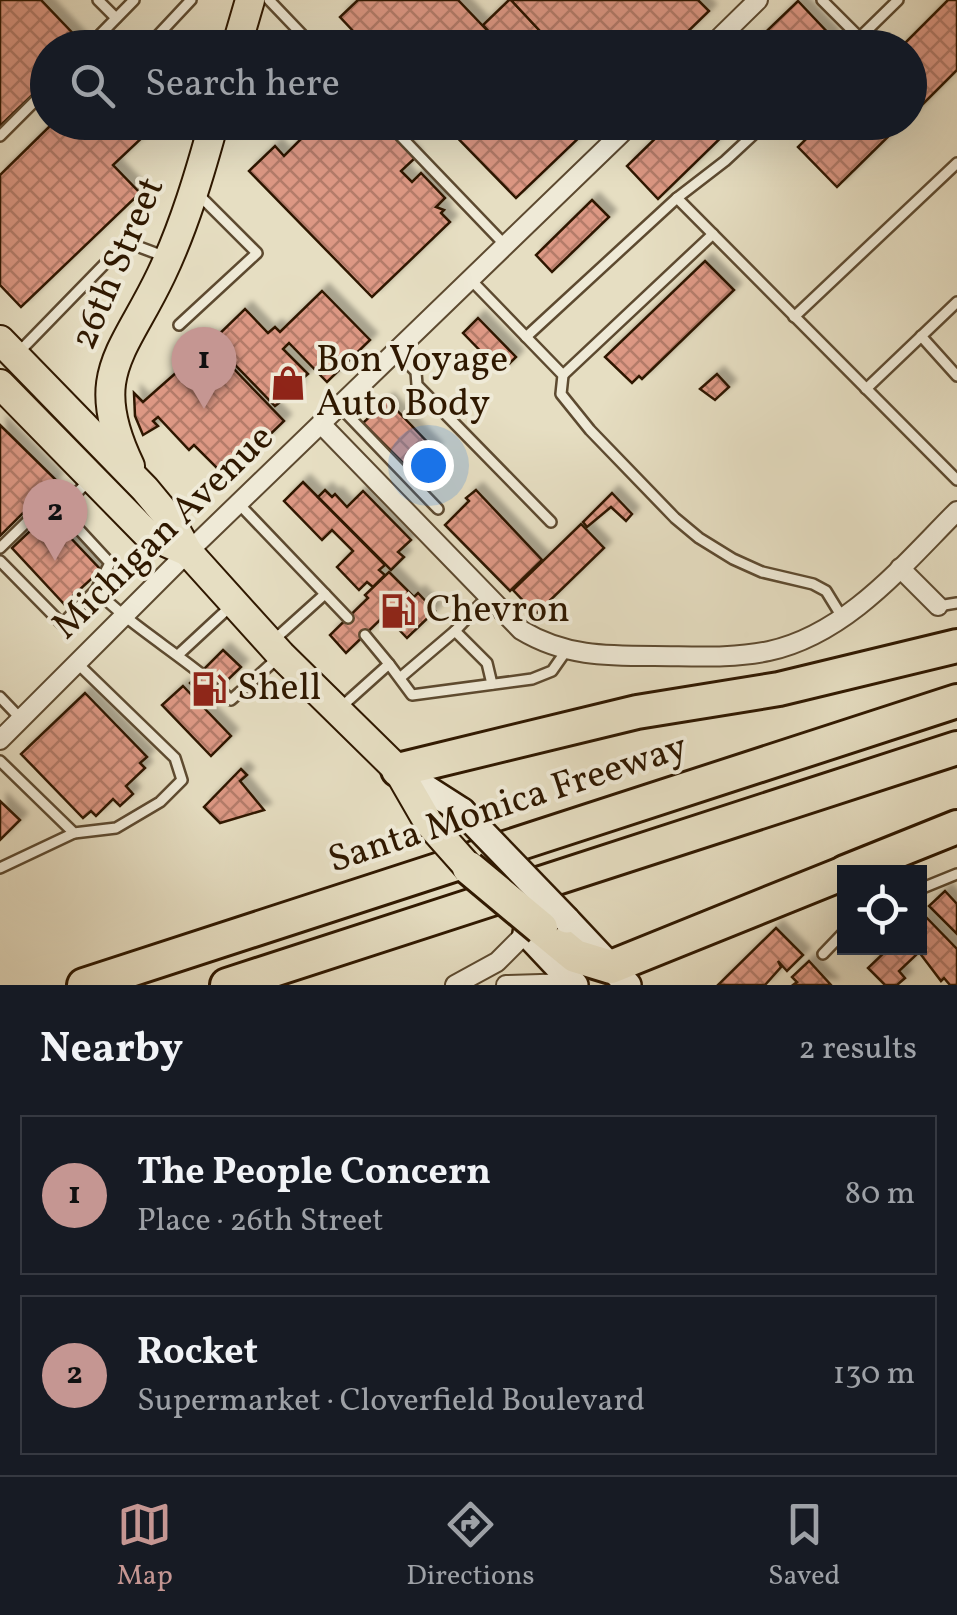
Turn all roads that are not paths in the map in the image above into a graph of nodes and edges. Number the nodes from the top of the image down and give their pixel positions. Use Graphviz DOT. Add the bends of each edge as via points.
graph roads {
  1 [pos="98,0"];
  2 [pos="134,0"];
  3 [pos="191,0"];
  4 [pos="250,0"];
  5 [pos="269,0"];
  6 [pos="758,0"];
  7 [pos="822,0"];
  8 [pos="898,0"];
  9 [pos="116,18"];
  10 [pos="104,30"];
  11 [pos="163,30"];
  12 [pos="241,30"];
  13 [pos="297,30"];
  14 [pos="727,30"];
  15 [pos="852,30"];
  16 [pos="868,30"];
  17 [pos="30,106"];
  18 [pos="0,136"];
  19 [pos="209,140"];
  20 [pos="404,140"];
  21 [pos="615,140"];
  22 [pos="748,140"];
  23 [pos="957,163"];
  24 [pos="193,189"];
  25 [pos="677,198"];
  26 [pos="713,234"];
  27 [pos="506,246"];
  28 [pos="168,258"];
  29 [pos="471,280"];
  30 [pos="957,302"];
  31 [pos="794,317"];
  32 [pos="179,324"];
  33 [pos="922,336"];
  34 [pos="526,338"];
  35 [pos="8,348"];
  36 [pos="397,352"];
  37 [pos="563,375"];
  38 [pos="957,376"];
  39 [pos="0,384"];
  40 [pos="866,389"];
  41 [pos="340,407"];
  42 [pos="322,425"];
  43 [pos="92,478"];
  44 [pos="410,480"];
  45 [pos="957,480"];
  46 [pos="144,489"];
  47 [pos="392,498"];
  48 [pos="239,504"];
  49 [pos="60,509"];
  50 [pos="438,509"];
  51 [pos="957,511"];
  52 [pos="551,522"];
  53 [pos="0,548"];
  54 [pos="188,552"];
  55 [pos="0,561"];
  56 [pos="900,568"];
  57 [pos="96,590"];
  58 [pos="324,594"];
  59 [pos="488,596"];
  60 [pos="234,603"];
  61 [pos="948,605"];
  62 [pos="123,617"];
  63 [pos="842,617"];
  64 [pos="348,618"];
  65 [pos="455,631"];
  66 [pos="364,635"];
  67 [pos="957,646"];
  68 [pos="276,649"];
  69 [pos="566,651"];
  70 [pos="178,655"];
  71 [pos="76,664"];
  72 [pos="389,664"];
  73 [pos="200,673"];
  74 [pos="401,677"];
  75 [pos="492,684"];
  76 [pos="219,689"];
  77 [pos="0,697"];
  78 [pos="957,700"];
  79 [pos="338,710"];
  80 [pos="21,719"];
  81 [pos="0,740"];
  82 [pos="957,748"];
  83 [pos="0,761"];
  84 [pos="398,770"];
  85 [pos="957,827"];
  86 [pos="74,833"];
  87 [pos="864,865"];
  88 [pos="0,868"];
  89 [pos="469,868"];
  90 [pos="957,874"];
  91 [pos="837,877"];
  92 [pos="927,886"];
  93 [pos="545,927"];
  94 [pos="837,939"];
  95 [pos="823,954"];
  96 [pos="619,976"];
  97 [pos="574,984"];
  98 [pos="84,985"];
  99 [pos="228,985"];
  100 [pos="455,985"];
  101 [pos="506,985"];
  1 -- 9 [label="lane"];
  2 -- 9 [label="lane"];
  3 -- 11 [label="lane"];
  4 -- 12 [label="main road"];
  5 -- 13 [label="lane"];
  6 -- 14 [label="street"];
  7 -- 15 [label="lane"];
  8 -- 16 [label="lane"];
  9 -- 10 [label="lane"];
  17 -- 18 [label="lane"];
  19 -- 24 [label="main road, 26th Street"];
  20 -- 27 [label="lane"];
  21 -- 27 [label="street, Michigan Avenue"];
  22 -- 25 [label="lane"];
  23 -- 31 [label="lane"];
  24 -- 28 [label="main road, 26th Street"];
  24 -- 32 [label="lane" via="257,253"];
  25 -- 26 [label="lane"];
  25 -- 34 [label="lane"];
  26 -- 31 [label="lane"];
  26 -- 37 [label="lane"];
  27 -- 29 [label="street, Michigan Avenue"];
  28 -- 35 [label="lane" via="126,242"];
  28 -- 46 [label="main road, 26th Street" via="111,373 109,400 120,444"];
  29 -- 34 [label="lane"];
  29 -- 36 [label="street, Michigan Avenue"];
  30 -- 33 [label="lane"];
  31 -- 40 [label="lane"];
  33 -- 38 [label="lane"];
  33 -- 40 [label="lane"];
  34 -- 37 [label="lane"];
  35 -- 46 [label="main road"];
  36 -- 41 [label="street, Michigan Avenue"];
  36 -- 52 [label="lane" via="416,372 417,385"];
  37 -- 63 [label="lane" via="562,394 674,518 732,559 826,591"];
  39 -- 43 [label="main road"];
  40 -- 45 [label="lane"];
  41 -- 42 [label="street, Michigan Avenue"];
  41 -- 44 [label="lane"];
  42 -- 47 [label="street"];
  42 -- 48 [label="street, Michigan Avenue"];
  43 -- 49 [label="lane"];
  43 -- 54 [label="main road" via="147,534"];
  44 -- 47 [label="lane"];
  44 -- 50 [label="lane"];
  46 -- 54 [label="main road"];
  47 -- 59 [label="street"];
  48 -- 54 [label="street, Michigan Avenue"];
  48 -- 58 [label="lane"];
  49 -- 53 [label="lane" via="42,507"];
  49 -- 57 [label="lane" via="110,563"];
  51 -- 56 [label="street"];
  54 -- 60 [label="main road"];
  54 -- 62 [label="street, Michigan Avenue"];
  55 -- 57 [label="lane" via="62,624"];
  56 -- 61 [label="street"];
  56 -- 63 [label="street"];
  57 -- 62 [label="lane"];
  58 -- 64 [label="lane"];
  58 -- 68 [label="lane"];
  59 -- 65 [label="lane"];
  59 -- 69 [label="street" via="521,630"];
  60 -- 68 [label="main road"];
  60 -- 70 [label="lane"];
  62 -- 70 [label="lane"];
  62 -- 71 [label="street, Michigan Avenue"];
  63 -- 69 [label="street" via="770,651"];
  65 -- 74 [label="lane"];
  65 -- 75 [label="lane" via="486,663"];
  66 -- 72 [label="lane"];
  67 -- 84 [label="highway"];
  68 -- 76 [label="lane" via="231,700"];
  68 -- 79 [label="main road"];
  69 -- 75 [label="lane" via="552,671"];
  70 -- 73 [label="lane"];
  71 -- 80 [label="street, Michigan Avenue"];
  71 -- 86 [label="lane" via="174,758 182,780 116,828"];
  72 -- 74 [label="lane"];
  72 -- 79 [label="lane"];
  74 -- 75 [label="lane" via="412,695"];
  77 -- 80 [label="lane"];
  78 -- 98 [label="highway, Santa Monica Freeway"];
  79 -- 84 [label="main road"];
  80 -- 81 [label="street, Michigan Avenue"];
  82 -- 99 [label="highway"];
  83 -- 86 [label="lane"];
  84 -- 89 [label="main road, bridge" via="428,822"];
  84 -- 93 [label="main road, bridge" via="462,811"];
  85 -- 87 [label="highway"];
  86 -- 88 [label="lane"];
  89 -- 93 [label="highway, bridge"];
  90 -- 92 [label="lane"];
  91 -- 96 [label="highway"];
  93 -- 96 [label="highway" via="574,956"];
  93 -- 97 [label="main road"];
  93 -- 100 [label="street"];
  94 -- 95 [label="lane"];
  97 -- 101 [label="street"];
}
